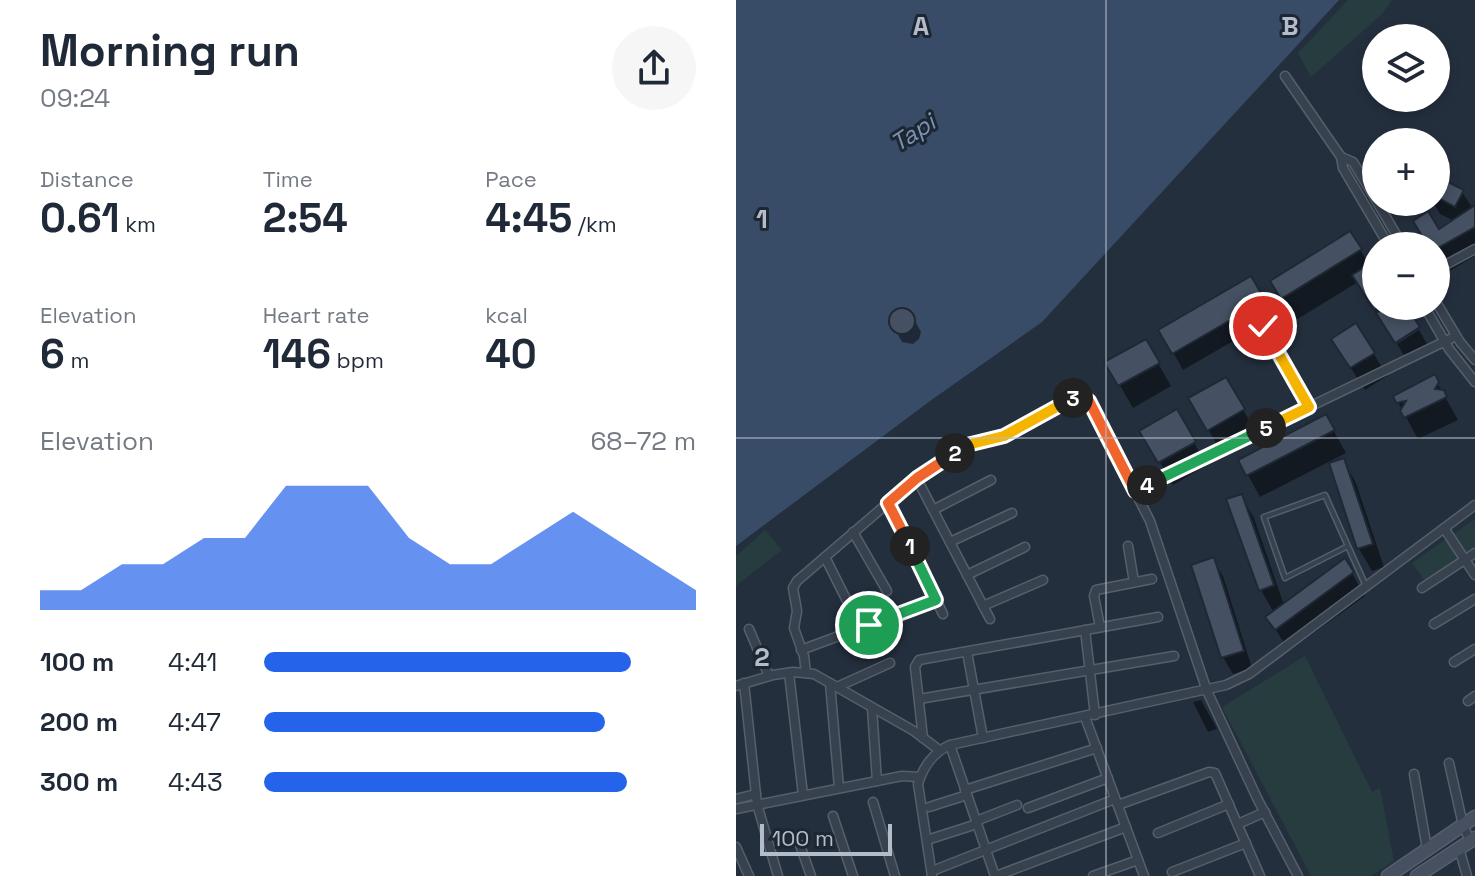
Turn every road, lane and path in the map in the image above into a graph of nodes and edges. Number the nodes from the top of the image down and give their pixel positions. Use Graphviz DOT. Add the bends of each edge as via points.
graph roads {
  1 [pos="1285,76"];
  2 [pos="1341,157"];
  3 [pos="1362,177"];
  4 [pos="1381,232"];
  5 [pos="1475,249"];
  6 [pos="1450,262"];
  7 [pos="1432,320"];
  8 [pos="1447,320"];
  9 [pos="1263,326"];
  10 [pos="1456,336"];
  11 [pos="1445,342"];
  12 [pos="1475,360"];
  13 [pos="1475,382"];
  14 [pos="1309,407"];
  15 [pos="917,479"];
  16 [pos="991,480"];
  17 [pos="1135,491"];
  18 [pos="888,503"];
  19 [pos="1475,505"];
  20 [pos="933,510"];
  21 [pos="1012,513"];
  22 [pos="1444,528"];
  23 [pos="853,532"];
  24 [pos="950,542"];
  25 [pos="1128,546"];
  26 [pos="1348,546"];
  27 [pos="1025,547"];
  28 [pos="1475,553"];
  29 [pos="825,557"];
  30 [pos="1465,559"];
  31 [pos="967,575"];
  32 [pos="1475,575"];
  33 [pos="1152,579"];
  34 [pos="1043,580"];
  35 [pos="1134,582"];
  36 [pos="1366,587"];
  37 [pos="1422,588"];
  38 [pos="887,591"];
  39 [pos="1475,599"];
  40 [pos="936,600"];
  41 [pos="849,605"];
  42 [pos="983,606"];
  43 [pos="943,614"];
  44 [pos="1158,617"];
  45 [pos="990,619"];
  46 [pos="1434,624"];
  47 [pos="1100,627"];
  48 [pos="749,629"];
  49 [pos="1085,630"];
  50 [pos="1475,649"];
  51 [pos="801,650"];
  52 [pos="967,652"];
  53 [pos="1174,656"];
  54 [pos="1454,662"];
  55 [pos="890,663"];
  56 [pos="1091,670"];
  57 [pos="789,673"];
  58 [pos="806,673"];
  59 [pos="769,676"];
  60 [pos="740,685"];
  61 [pos="834,685"];
  62 [pos="974,690"];
  63 [pos="1207,691"];
  64 [pos="919,699"];
  65 [pos="872,708"];
  66 [pos="1095,715"];
  67 [pos="1085,717"];
  68 [pos="923,738"];
  69 [pos="983,738"];
  70 [pos="950,745"];
  71 [pos="1097,748"];
  72 [pos="939,750"];
  73 [pos="1449,763"];
  74 [pos="1414,774"];
  75 [pos="920,777"];
  76 [pos="1108,778"];
  77 [pos="877,781"];
  78 [pos="839,788"];
  79 [pos="966,793"];
  80 [pos="803,795"];
  81 [pos="736,799"];
  82 [pos="756,799"];
  83 [pos="873,802"];
  84 [pos="1117,802"];
  85 [pos="1229,804"];
  86 [pos="1017,805"];
  87 [pos="929,807"];
  88 [pos="1028,808"];
  89 [pos="736,809"];
  90 [pos="1265,812"];
  91 [pos="833,816"];
  92 [pos="1475,817"];
  93 [pos="976,822"];
  94 [pos="1238,824"];
  95 [pos="1463,825"];
  96 [pos="1126,827"];
  97 [pos="1158,833"];
  98 [pos="927,840"];
  99 [pos="1468,842"];
  100 [pos="1246,843"];
  101 [pos="800,845"];
  102 [pos="736,847"];
  103 [pos="986,849"];
  104 [pos="1427,849"];
  105 [pos="1138,860"];
  106 [pos="1172,872"];
  107 [pos="932,874"];
  108 [pos="749,876"];
  109 [pos="778,876"];
  110 [pos="811,876"];
  111 [pos="853,876"];
  112 [pos="895,876"];
  113 [pos="995,876"];
  114 [pos="1093,876"];
  115 [pos="1144,876"];
  116 [pos="1260,876"];
  117 [pos="1298,876"];
  118 [pos="1388,876"];
  119 [pos="1417,876"];
  120 [pos="1467,876"];
  1 -- 2 [label="street"];
  2 -- 3 [label="street" via="1353,162"];
  2 -- 4 [label="street"];
  5 -- 6 [label="street"];
  7 -- 11 [label="street"];
  8 -- 10 [label="street"];
  9 -- 14 [label="lane"];
  10 -- 11 [label="street"];
  10 -- 12 [label="street"];
  11 -- 13 [label="street"];
  11 -- 14 [label="street"];
  14 -- 17 [label="street"];
  15 -- 17 [label="street" via="967,445 1004,436 1082,396"];
  15 -- 18 [label="street"];
  15 -- 20 [label="street"];
  16 -- 20 [label="street"];
  17 -- 63 [label="street"];
  18 -- 23 [label="street"];
  18 -- 40 [label="street"];
  19 -- 22 [label="street"];
  20 -- 24 [label="street"];
  21 -- 24 [label="street"];
  22 -- 30 [label="street"];
  22 -- 36 [label="street"];
  23 -- 29 [label="street"];
  23 -- 38 [label="street"];
  24 -- 31 [label="street"];
  25 -- 35 [label="street"];
  26 -- 36 [label="lane" via="1285,578 1264,517 1325,495"];
  27 -- 31 [label="street"];
  28 -- 30 [label="street"];
  29 -- 41 [label="street"];
  29 -- 51 [label="street" via="793,588 794,628"];
  30 -- 32 [label="street"];
  30 -- 37 [label="street"];
  31 -- 42 [label="street"];
  33 -- 35 [label="street"];
  34 -- 42 [label="street"];
  35 -- 47 [label="street" via="1096,590"];
  36 -- 63 [label="street" via="1249,674"];
  39 -- 46 [label="street"];
  40 -- 43 [label="street"];
  40 -- 51 [label="street"];
  42 -- 45 [label="street"];
  44 -- 47 [label="street"];
  47 -- 49 [label="street"];
  48 -- 59 [label="street"];
  49 -- 52 [label="street"];
  49 -- 56 [label="street"];
  50 -- 54 [label="street"];
  51 -- 58 [label="street"];
  52 -- 62 [label="street"];
  52 -- 64 [label="street" via="916,662"];
  53 -- 56 [label="street"];
  55 -- 61 [label="street"];
  56 -- 62 [label="street"];
  56 -- 66 [label="street"];
  57 -- 58 [label="street"];
  57 -- 59 [label="street"];
  57 -- 80 [label="street"];
  58 -- 61 [label="street"];
  59 -- 60 [label="street"];
  60 -- 82 [label="street"];
  61 -- 65 [label="street"];
  61 -- 78 [label="street"];
  62 -- 64 [label="street"];
  62 -- 69 [label="street"];
  63 -- 66 [label="street"];
  63 -- 90 [label="street"];
  64 -- 68 [label="street"];
  65 -- 68 [label="street"];
  65 -- 77 [label="street"];
  66 -- 67 [label="street"];
  67 -- 69 [label="street"];
  67 -- 71 [label="street"];
  68 -- 72 [label="street"];
  69 -- 70 [label="street"];
  70 -- 72 [label="street"];
  70 -- 79 [label="street"];
  71 -- 76 [label="street"];
  71 -- 79 [label="street"];
  72 -- 75 [label="street"];
  73 -- 95 [label="street"];
  74 -- 104 [label="street"];
  75 -- 77 [label="street"];
  75 -- 98 [label="street"];
  76 -- 84 [label="street"];
  76 -- 88 [label="street"];
  77 -- 78 [label="street"];
  78 -- 80 [label="street"];
  79 -- 87 [label="street"];
  79 -- 93 [label="street"];
  80 -- 82 [label="street"];
  81 -- 82 [label="street"];
  82 -- 89 [label="street"];
  82 -- 109 [label="street"];
  83 -- 112 [label="street"];
  84 -- 85 [label="street" via="1212,772"];
  84 -- 96 [label="street"];
  84 -- 103 [label="street"];
  85 -- 94 [label="street"];
  85 -- 97 [label="street"];
  86 -- 93 [label="street"];
  90 -- 94 [label="street"];
  90 -- 117 [label="street"];
  91 -- 111 [label="street"];
  92 -- 95 [label="street"];
  93 -- 98 [label="street"];
  93 -- 103 [label="street"];
  94 -- 100 [label="street"];
  95 -- 99 [label="street"];
  95 -- 104 [label="street"];
  96 -- 105 [label="street"];
  96 -- 113 [label="street"];
  98 -- 107 [label="street"];
  99 -- 119 [label="street"];
  99 -- 120 [label="street"];
  100 -- 106 [label="street"];
  100 -- 116 [label="street"];
  101 -- 110 [label="street"];
  102 -- 108 [label="street"];
  103 -- 107 [label="street"];
  103 -- 113 [label="street"];
  104 -- 118 [label="street"];
  105 -- 114 [label="street"];
  105 -- 115 [label="street"];
}
